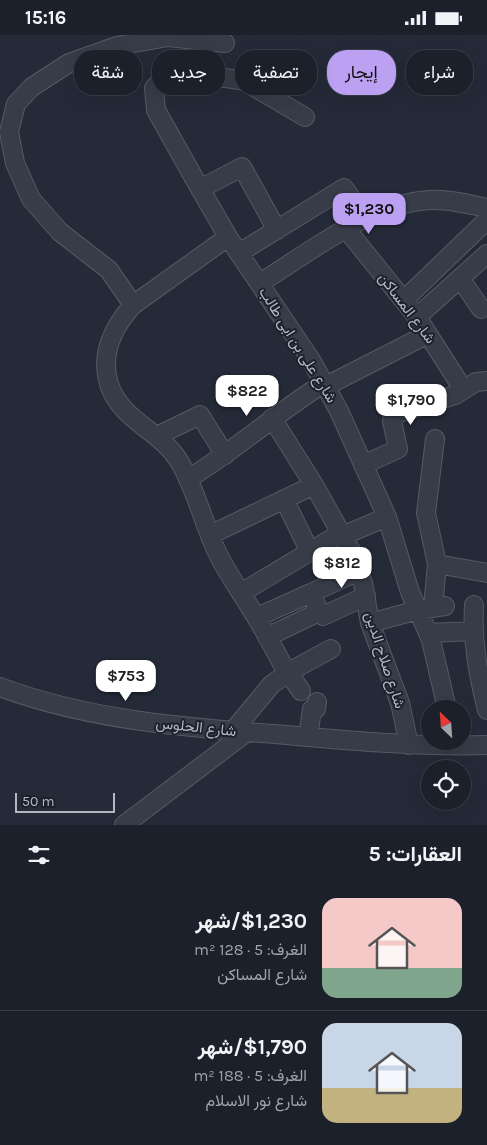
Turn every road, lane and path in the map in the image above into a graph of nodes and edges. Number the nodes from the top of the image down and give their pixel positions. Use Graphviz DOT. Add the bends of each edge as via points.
graph roads {
  1 [pos="225,43"];
  2 [pos="305,117"];
  3 [pos="200,189"];
  4 [pos="487,208"];
  5 [pos="365,218"];
  6 [pos="487,220"];
  7 [pos="276,230"];
  8 [pos="347,230"];
  9 [pos="228,237"];
  10 [pos="239,253"];
  11 [pos="487,254"];
  12 [pos="460,279"];
  13 [pos="260,283"];
  14 [pos="404,300"];
  15 [pos="133,305"];
  16 [pos="481,309"];
  17 [pos="417,317"];
  18 [pos="428,334"];
  19 [pos="487,381"];
  20 [pos="325,385"];
  21 [pos="463,389"];
  22 [pos="272,418"];
  23 [pos="157,436"];
  24 [pos="434,439"];
  25 [pos="225,455"];
  26 [pos="363,465"];
  27 [pos="188,479"];
  28 [pos="314,485"];
  29 [pos="284,499"];
  30 [pos="387,517"];
  31 [pos="210,535"];
  32 [pos="342,535"];
  33 [pos="310,552"];
  34 [pos="437,564"];
  35 [pos="359,571"];
  36 [pos="487,573"];
  37 [pos="241,593"];
  38 [pos="311,593"];
  39 [pos="366,596"];
  40 [pos="474,605"];
  41 [pos="432,608"];
  42 [pos="319,612"];
  43 [pos="257,617"];
  44 [pos="370,623"];
  45 [pos="472,631"];
  46 [pos="429,633"];
  47 [pos="267,637"];
  48 [pos="331,649"];
  49 [pos="288,673"];
  50 [pos="0,687"];
  51 [pos="301,691"];
  52 [pos="445,700"];
  53 [pos="317,702"];
  54 [pos="487,710"];
  55 [pos="240,732"];
  56 [pos="308,737"];
  57 [pos="471,744"];
  58 [pos="409,745"];
  59 [pos="421,745"];
  60 [pos="487,745"];
  61 [pos="124,825"];
  1 -- 15 [label="street" via="168,37 116,46 69,63 32,87 16,104 9,132 15,163 31,199 60,232 109,270"];
  2 -- 3 [label="street, شارع على بن ابى طالب" via="244,81 184,77 157,84 154,91 156,110"];
  3 -- 7 [label="street" via="242,167"];
  3 -- 9 [label="street, شارع على بن ابى طالب"];
  4 -- 5 [label="street" via="430,200 386,209"];
  5 -- 7 [label="street" via="344,188"];
  5 -- 8 [label="street"];
  6 -- 14 [label="street"];
  7 -- 10 [label="street"];
  8 -- 13 [label="street"];
  8 -- 14 [label="street, شارع المساكن"];
  9 -- 10 [label="street, شارع على بن ابى طالب"];
  9 -- 15 [label="street"];
  10 -- 13 [label="street, شارع على بن ابى طالب"];
  11 -- 12 [label="street"];
  12 -- 16 [label="street"];
  12 -- 17 [label="street"];
  13 -- 20 [label="street, شارع على بن ابى طالب"];
  14 -- 17 [label="street, شارع المساكن"];
  15 -- 23 [label="street" via="121,318 110,341 106,366 109,383 115,399 126,413"];
  17 -- 18 [label="street, شارع المساكن"];
  18 -- 20 [label="street"];
  18 -- 21 [label="street, شارع المساكن"];
  19 -- 21 [label="street" via="476,382"];
  20 -- 22 [label="street"];
  20 -- 26 [label="street, شارع على بن ابى طالب"];
  21 -- 26 [label="street" via="455,395 396,414 392,425 398,449"];
  22 -- 25 [label="street"];
  22 -- 28 [label="street, شارع صلاح الدين"];
  23 -- 25 [label="street" via="200,415"];
  23 -- 27 [label="street" via="179,460"];
  24 -- 34 [label="street" via="426,513"];
  25 -- 27 [label="street"];
  26 -- 30 [label="street, شارع على بن ابى طالب"];
  27 -- 31 [label="street"];
  28 -- 29 [label="street"];
  28 -- 32 [label="street, شارع صلاح الدين"];
  29 -- 31 [label="street"];
  29 -- 33 [label="street"];
  30 -- 32 [label="street"];
  30 -- 41 [label="street, شارع على بن ابى طالب" via="410,592"];
  31 -- 37 [label="street"];
  32 -- 33 [label="street"];
  32 -- 35 [label="street, شارع صلاح الدين"];
  33 -- 37 [label="street"];
  34 -- 36 [label="street"];
  34 -- 41 [label="street"];
  35 -- 38 [label="street"];
  35 -- 39 [label="street, شارع صلاح الدين"];
  37 -- 43 [label="street"];
  38 -- 42 [label="street"];
  38 -- 43 [label="street"];
  39 -- 42 [label="street" via="323,617"];
  39 -- 44 [label="street, شارع صلاح الدين"];
  40 -- 45 [label="street"];
  41 -- 44 [label="street"];
  41 -- 46 [label="street, شارع على بن ابى طالب"];
  42 -- 47 [label="street"];
  43 -- 47 [label="street"];
  44 -- 58 [label="street, شارع صلاح الدين" via="394,682"];
  45 -- 46 [label="street"];
  45 -- 54 [label="street"];
  46 -- 52 [label="street, شارع على بن ابى طالب"];
  47 -- 49 [label="street"];
  48 -- 49 [label="street"];
  49 -- 51 [label="street"];
  49 -- 55 [label="street" via="266,690"];
  50 -- 55 [label="street, شارع الحلوس" via="92,712"];
  53 -- 56 [label="street" via="316,709 312,709"];
  55 -- 56 [label="street, شارع الحلوس"];
  55 -- 61 [label="street"];
  56 -- 58 [label="street, شارع الحلوس"];
  57 -- 60 [label="street, شارع الحلوس"];
  58 -- 59 [label="street, شارع الحلوس"];
}
